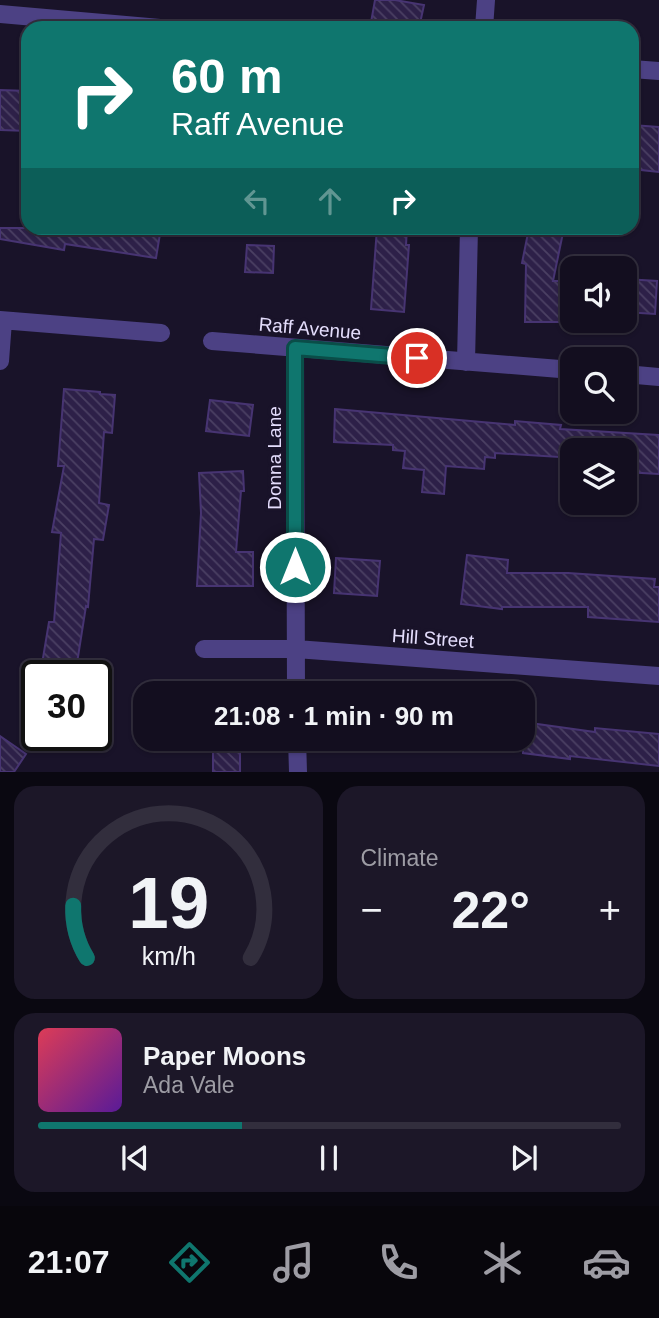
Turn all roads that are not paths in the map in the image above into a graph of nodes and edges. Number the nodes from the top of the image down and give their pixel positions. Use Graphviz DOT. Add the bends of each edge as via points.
graph roads {
  1 [pos="486,0"];
  2 [pos="0,14"];
  3 [pos="80,21"];
  4 [pos="484,21"];
  5 [pos="639,70"];
  6 [pos="659,71"];
  7 [pos="469,235"];
  8 [pos="2,321"];
  9 [pos="161,334"];
  10 [pos="212,341"];
  11 [pos="295,348"];
  12 [pos="0,361"];
  13 [pos="466,362"];
  14 [pos="560,369"];
  15 [pos="637,375"];
  16 [pos="659,377"];
  17 [pos="204,649"];
  18 [pos="296,649"];
  19 [pos="659,676"];
  20 [pos="296,681"];
  21 [pos="297,751"];
  22 [pos="298,772"];
  1 -- 4 [label="street"];
  2 -- 3 [label="street"];
  5 -- 6 [label="street"];
  7 -- 13 [label="street"];
  8 -- 9 [label="street"];
  8 -- 12 [label="street"];
  10 -- 11 [label="street, Raff Avenue"];
  11 -- 13 [label="street, Raff Avenue"];
  11 -- 18 [label="street, Donna Lane"];
  13 -- 14 [label="street, Raff Avenue"];
  15 -- 16 [label="street"];
  17 -- 18 [label="street, Hill Street"];
  18 -- 19 [label="street, Hill Street"];
  18 -- 20 [label="street, Donna Lane"];
  21 -- 22 [label="street"];
}
